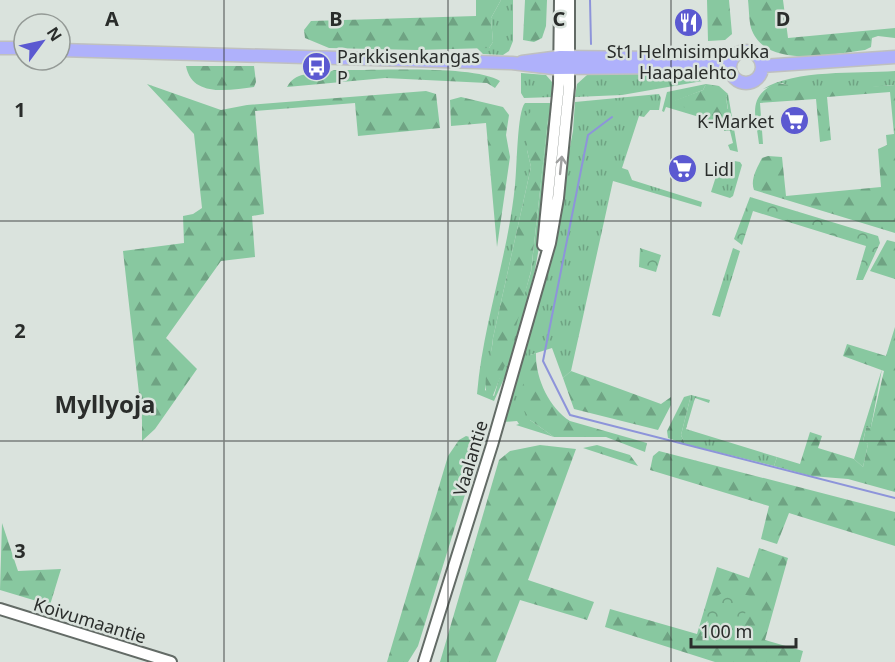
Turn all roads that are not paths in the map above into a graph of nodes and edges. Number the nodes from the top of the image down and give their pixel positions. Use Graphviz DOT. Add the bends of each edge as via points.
graph roads {
  1 [pos="560,0"];
  2 [pos="569,0"];
  3 [pos="72,50"];
  4 [pos="895,57"];
  5 [pos="565,63"];
  6 [pos="729,66"];
  7 [pos="762,66"];
  8 [pos="0,609"];
  9 [pos="171,662"];
  10 [pos="424,662"];
  1 -- 5 [label="street, Vaalantie"];
  2 -- 5 [label="street, Vaalantie"];
  3 -- 5 [label="main road"];
  4 -- 7 [label="main road"];
  5 -- 6 [label="main road" via="657,58"];
  5 -- 10 [label="street, Vaalantie" via="558,198 543,263"];
  6 -- 7 [label="main road" via="735,55 746,51 760,58"];
  6 -- 7 [label="main road" via="735,81 748,84 760,76"];
  8 -- 9 [label="street, Koivumaantie"];
}
